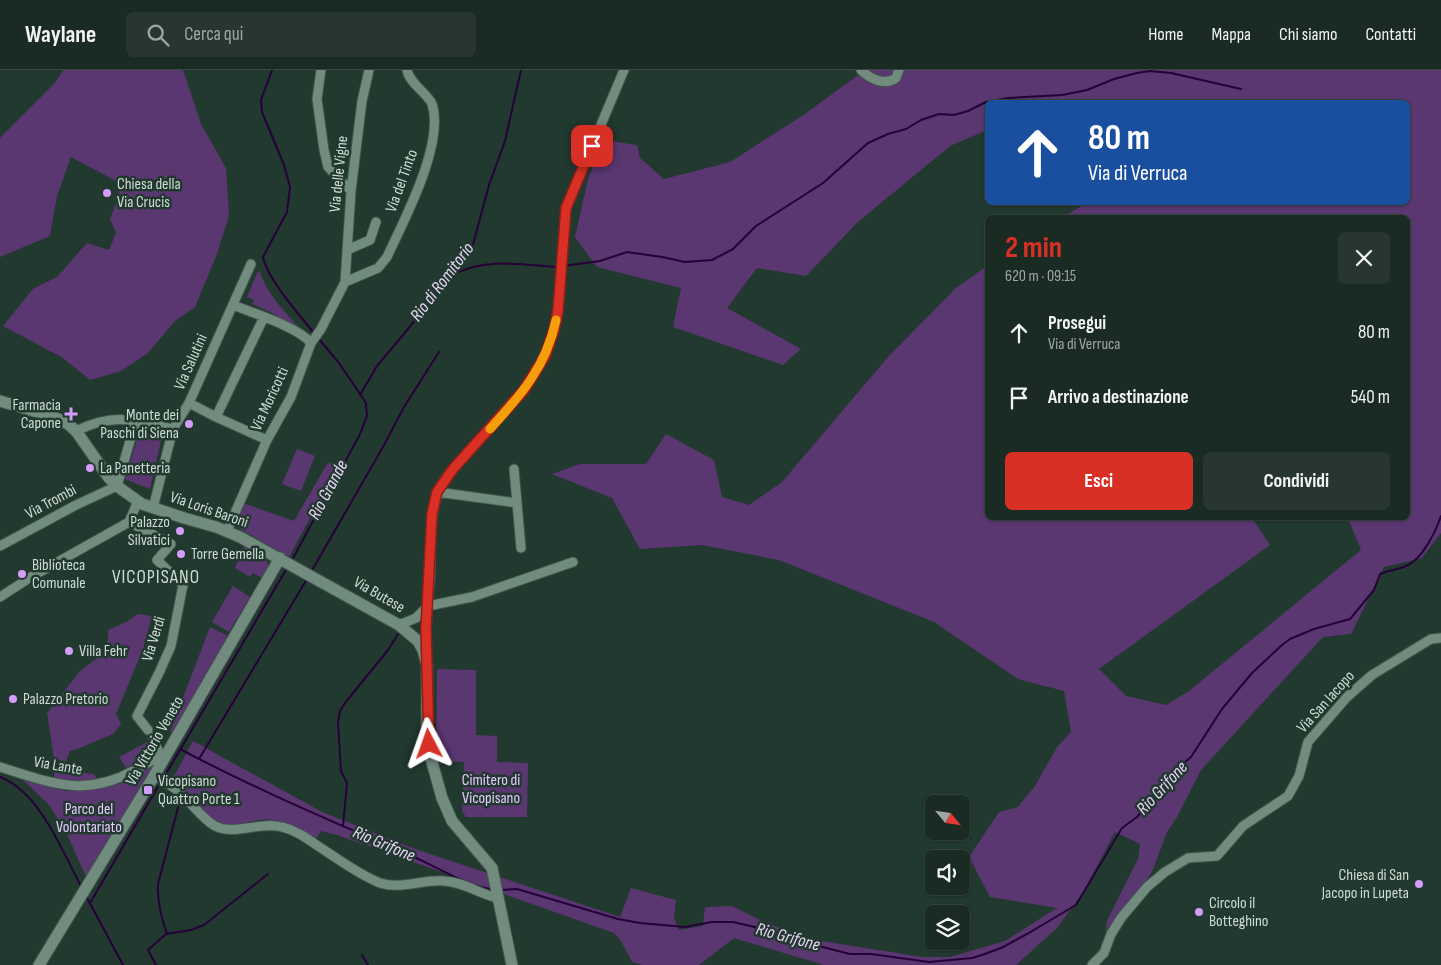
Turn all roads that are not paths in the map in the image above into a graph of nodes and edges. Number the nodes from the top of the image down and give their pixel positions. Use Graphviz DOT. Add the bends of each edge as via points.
graph roads {
  1 [pos="322,70"];
  2 [pos="369,70"];
  3 [pos="407,70"];
  4 [pos="624,70"];
  5 [pos="861,70"];
  6 [pos="899,70"];
  7 [pos="351,191"];
  8 [pos="376,222"];
  9 [pos="347,250"];
  10 [pos="251,264"];
  11 [pos="345,282"];
  12 [pos="233,305"];
  13 [pos="264,317"];
  14 [pos="311,342"];
  15 [pos="0,401"];
  16 [pos="189,403"];
  17 [pos="216,417"];
  18 [pos="136,420"];
  19 [pos="173,429"];
  20 [pos="76,431"];
  21 [pos="267,440"];
  22 [pos="514,469"];
  23 [pos="116,486"];
  24 [pos="437,492"];
  25 [pos="138,501"];
  26 [pos="517,503"];
  27 [pos="153,508"];
  28 [pos="130,522"];
  29 [pos="227,531"];
  30 [pos="0,546"];
  31 [pos="521,548"];
  32 [pos="574,562"];
  33 [pos="297,568"];
  34 [pos="0,597"];
  35 [pos="428,606"];
  36 [pos="416,618"];
  37 [pos="400,625"];
  38 [pos="426,628"];
  39 [pos="411,634"];
  40 [pos="1441,638"];
  41 [pos="427,665"];
  42 [pos="161,757"];
  43 [pos="0,767"];
  44 [pos="156,777"];
  45 [pos="498,898"];
  46 [pos="39,965"];
  47 [pos="512,965"];
  48 [pos="1092,965"];
  1 -- 7 [label="street" via="317,99 328,167"];
  2 -- 7 [label="street, Via delle Vigne"];
  3 -- 11 [label="street, Via del Tinto" via="431,102 434,121 428,163 387,257 378,268"];
  4 -- 24 [label="street" via="566,208 556,320 540,366 524,390"];
  5 -- 6 [label="street" via="871,78 887,82 896,78"];
  7 -- 9 [label="street, Via delle Vigne"];
  8 -- 9 [label="street" via="370,240"];
  9 -- 11 [label="street, Via delle Vigne"];
  10 -- 12 [label="street, Via Salutini"];
  11 -- 14 [label="street, Via Moricotti"];
  12 -- 13 [label="street"];
  12 -- 16 [label="street, Via Salutini"];
  13 -- 14 [label="street"];
  13 -- 17 [label="street"];
  14 -- 21 [label="street, Via Moricotti" via="291,397"];
  15 -- 20 [label="street" via="54,417"];
  16 -- 17 [label="street"];
  16 -- 19 [label="street, Via Salutini"];
  17 -- 21 [label="street"];
  18 -- 19 [label="street"];
  18 -- 20 [label="street" via="102,420"];
  18 -- 23 [label="street"];
  19 -- 27 [label="street, Via Salutini"];
  20 -- 23 [label="street, Via Loris Baroni"];
  21 -- 29 [label="street, Via Moricotti"];
  22 -- 26 [label="street"];
  23 -- 25 [label="street, Via Loris Baroni"];
  23 -- 30 [label="street, Via Trombi"];
  24 -- 26 [label="street"];
  24 -- 35 [label="street" via="432,514"];
  25 -- 27 [label="street, Via Loris Baroni"];
  25 -- 28 [label="street"];
  26 -- 31 [label="street"];
  27 -- 29 [label="street, Via Loris Baroni"];
  28 -- 34 [label="street"];
  28 -- 42 [label="street, Via Verdi" via="171,544 157,560 184,584 171,646 137,716"];
  29 -- 33 [label="street, Via Loris Baroni"];
  32 -- 35 [label="street" via="472,597"];
  33 -- 37 [label="street, Via Butese"];
  33 -- 42 [label="street, Via Vittorio Veneto"];
  35 -- 36 [label="street"];
  35 -- 38 [label="street"];
  36 -- 37 [label="street"];
  36 -- 39 [label="street"];
  37 -- 39 [label="street, Via Butese"];
  38 -- 39 [label="street"];
  38 -- 41 [label="street"];
  39 -- 41 [label="street, Via Butese" via="423,650"];
  40 -- 48 [label="street, Via San Iacopo" via="1432,639 1360,684 1308,742 1299,776 1288,796 1243,826 1217,856 1188,858 1147,887 1121,918 1104,952"];
  41 -- 45 [label="street, Via Butese" via="427,732 438,786 452,821 490,865"];
  42 -- 43 [label="street, Via Lante" via="105,784 90,786 55,783"];
  42 -- 44 [label="street, Via Vittorio Veneto"];
  44 -- 45 [label="street" via="178,790 215,826 229,829 267,824 292,830 381,883 450,882"];
  44 -- 46 [label="street, Via Vittorio Veneto"];
  45 -- 47 [label="street, Via Butese"];
}
